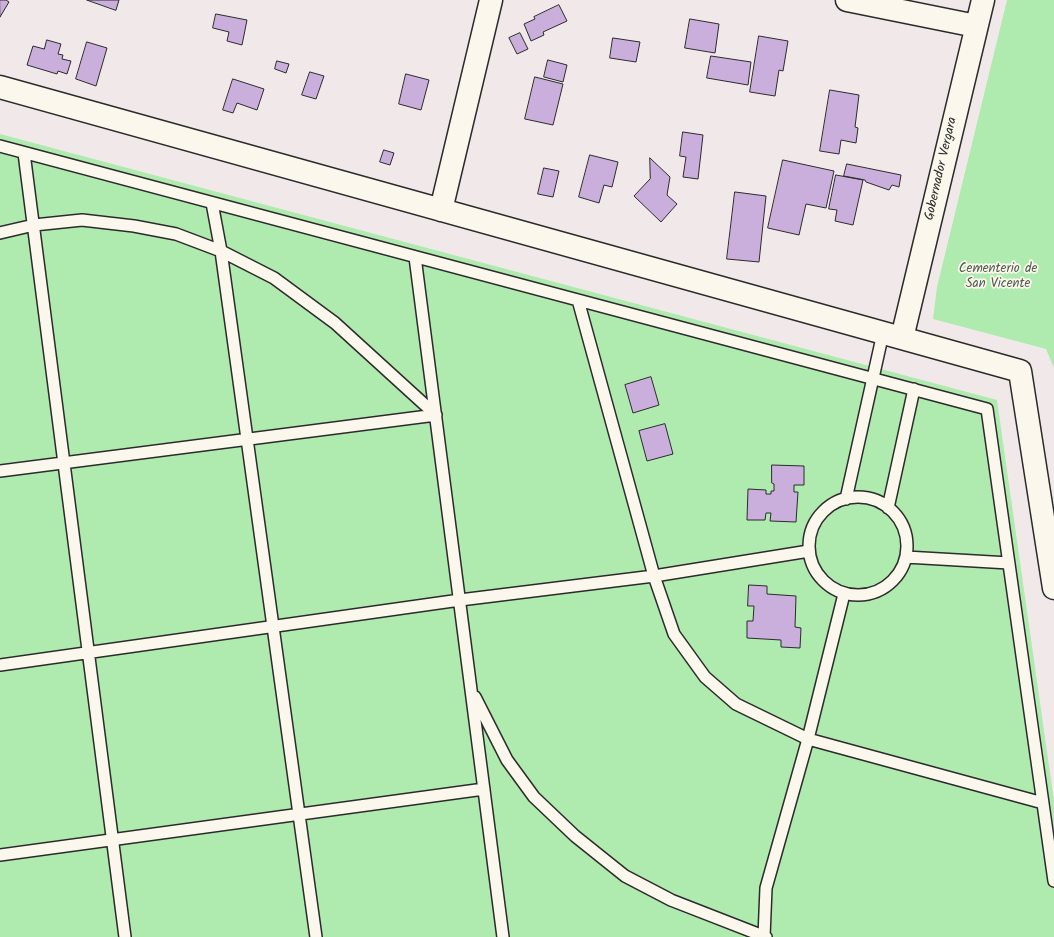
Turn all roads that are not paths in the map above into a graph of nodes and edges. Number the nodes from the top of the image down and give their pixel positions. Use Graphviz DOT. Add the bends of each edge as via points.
graph roads {
  1 [pos="491,0"];
  2 [pos="847,0"];
  3 [pos="983,0"];
  4 [pos="976,26"];
  5 [pos="0,87"];
  6 [pos="0,146"];
  7 [pos="24,153"];
  8 [pos="212,203"];
  9 [pos="441,210"];
  10 [pos="34,225"];
  11 [pos="0,233"];
  12 [pos="221,251"];
  13 [pos="415,257"];
  14 [pos="578,300"];
  15 [pos="892,336"];
  16 [pos="873,378"];
  17 [pos="914,389"];
  18 [pos="436,415"];
  19 [pos="247,439"];
  20 [pos="65,463"];
  21 [pos="0,471"];
  22 [pos="846,499"];
  23 [pos="888,508"];
  24 [pos="809,551"];
  25 [pos="906,557"];
  26 [pos="1009,563"];
  27 [pos="654,576"];
  28 [pos="1054,588"];
  29 [pos="844,594"];
  30 [pos="460,600"];
  31 [pos="273,627"];
  32 [pos="89,653"];
  33 [pos="0,665"];
  34 [pos="471,690"];
  35 [pos="808,738"];
  36 [pos="484,789"];
  37 [pos="1043,803"];
  38 [pos="299,814"];
  39 [pos="113,840"];
  40 [pos="0,855"];
  41 [pos="1054,881"];
  42 [pos="126,937"];
  43 [pos="316,937"];
  44 [pos="503,937"];
  45 [pos="760,937"];
  46 [pos="765,937"];
  1 -- 9 [label="street"];
  2 -- 4 [label="street"];
  3 -- 4 [label="street, Gobernador Vergara"];
  4 -- 15 [label="street, Gobernador Vergara"];
  5 -- 9 [label="street"];
  6 -- 7 [label="lane"];
  7 -- 8 [label="lane"];
  7 -- 10 [label="lane"];
  8 -- 12 [label="lane"];
  8 -- 13 [label="lane"];
  9 -- 15 [label="street"];
  10 -- 11 [label="lane"];
  10 -- 12 [label="lane" via="82,220 134,226 176,234"];
  10 -- 20 [label="lane"];
  12 -- 18 [label="lane" via="274,278 335,323"];
  12 -- 19 [label="lane"];
  13 -- 14 [label="lane"];
  13 -- 18 [label="lane"];
  14 -- 16 [label="lane"];
  14 -- 27 [label="lane"];
  15 -- 16 [label="lane"];
  15 -- 28 [label="street" via="1020,371"];
  16 -- 17 [label="lane"];
  16 -- 22 [label="lane"];
  17 -- 23 [label="lane"];
  17 -- 26 [label="lane" via="987,409"];
  18 -- 19 [label="lane"];
  18 -- 30 [label="lane"];
  19 -- 20 [label="lane"];
  19 -- 31 [label="lane"];
  20 -- 21 [label="lane"];
  20 -- 32 [label="lane"];
  22 -- 23 [label="lane" via="876,501"];
  22 -- 24 [label="lane" via="822,512 814,524"];
  23 -- 25 [label="lane" via="898,518 904,530"];
  24 -- 27 [label="lane"];
  24 -- 29 [label="lane" via="812,565 820,578 831,588"];
  25 -- 26 [label="lane"];
  25 -- 29 [label="lane" via="900,572 889,584 876,592 860,596"];
  26 -- 37 [label="lane"];
  27 -- 30 [label="lane"];
  27 -- 35 [label="lane" via="674,634 705,677 736,704"];
  29 -- 35 [label="lane"];
  30 -- 31 [label="lane"];
  30 -- 34 [label="lane"];
  31 -- 32 [label="lane"];
  31 -- 38 [label="lane"];
  32 -- 33 [label="lane"];
  32 -- 39 [label="lane"];
  34 -- 36 [label="lane"];
  34 -- 46 [label="lane" via="507,760 534,797 576,836 625,876 671,900"];
  35 -- 37 [label="lane"];
  35 -- 46 [label="lane" via="766,888"];
  36 -- 38 [label="lane"];
  36 -- 44 [label="lane"];
  37 -- 41 [label="lane"];
  38 -- 39 [label="lane"];
  38 -- 43 [label="lane"];
  39 -- 40 [label="lane"];
  39 -- 42 [label="lane"];
  45 -- 46 [label="lane"];
}
